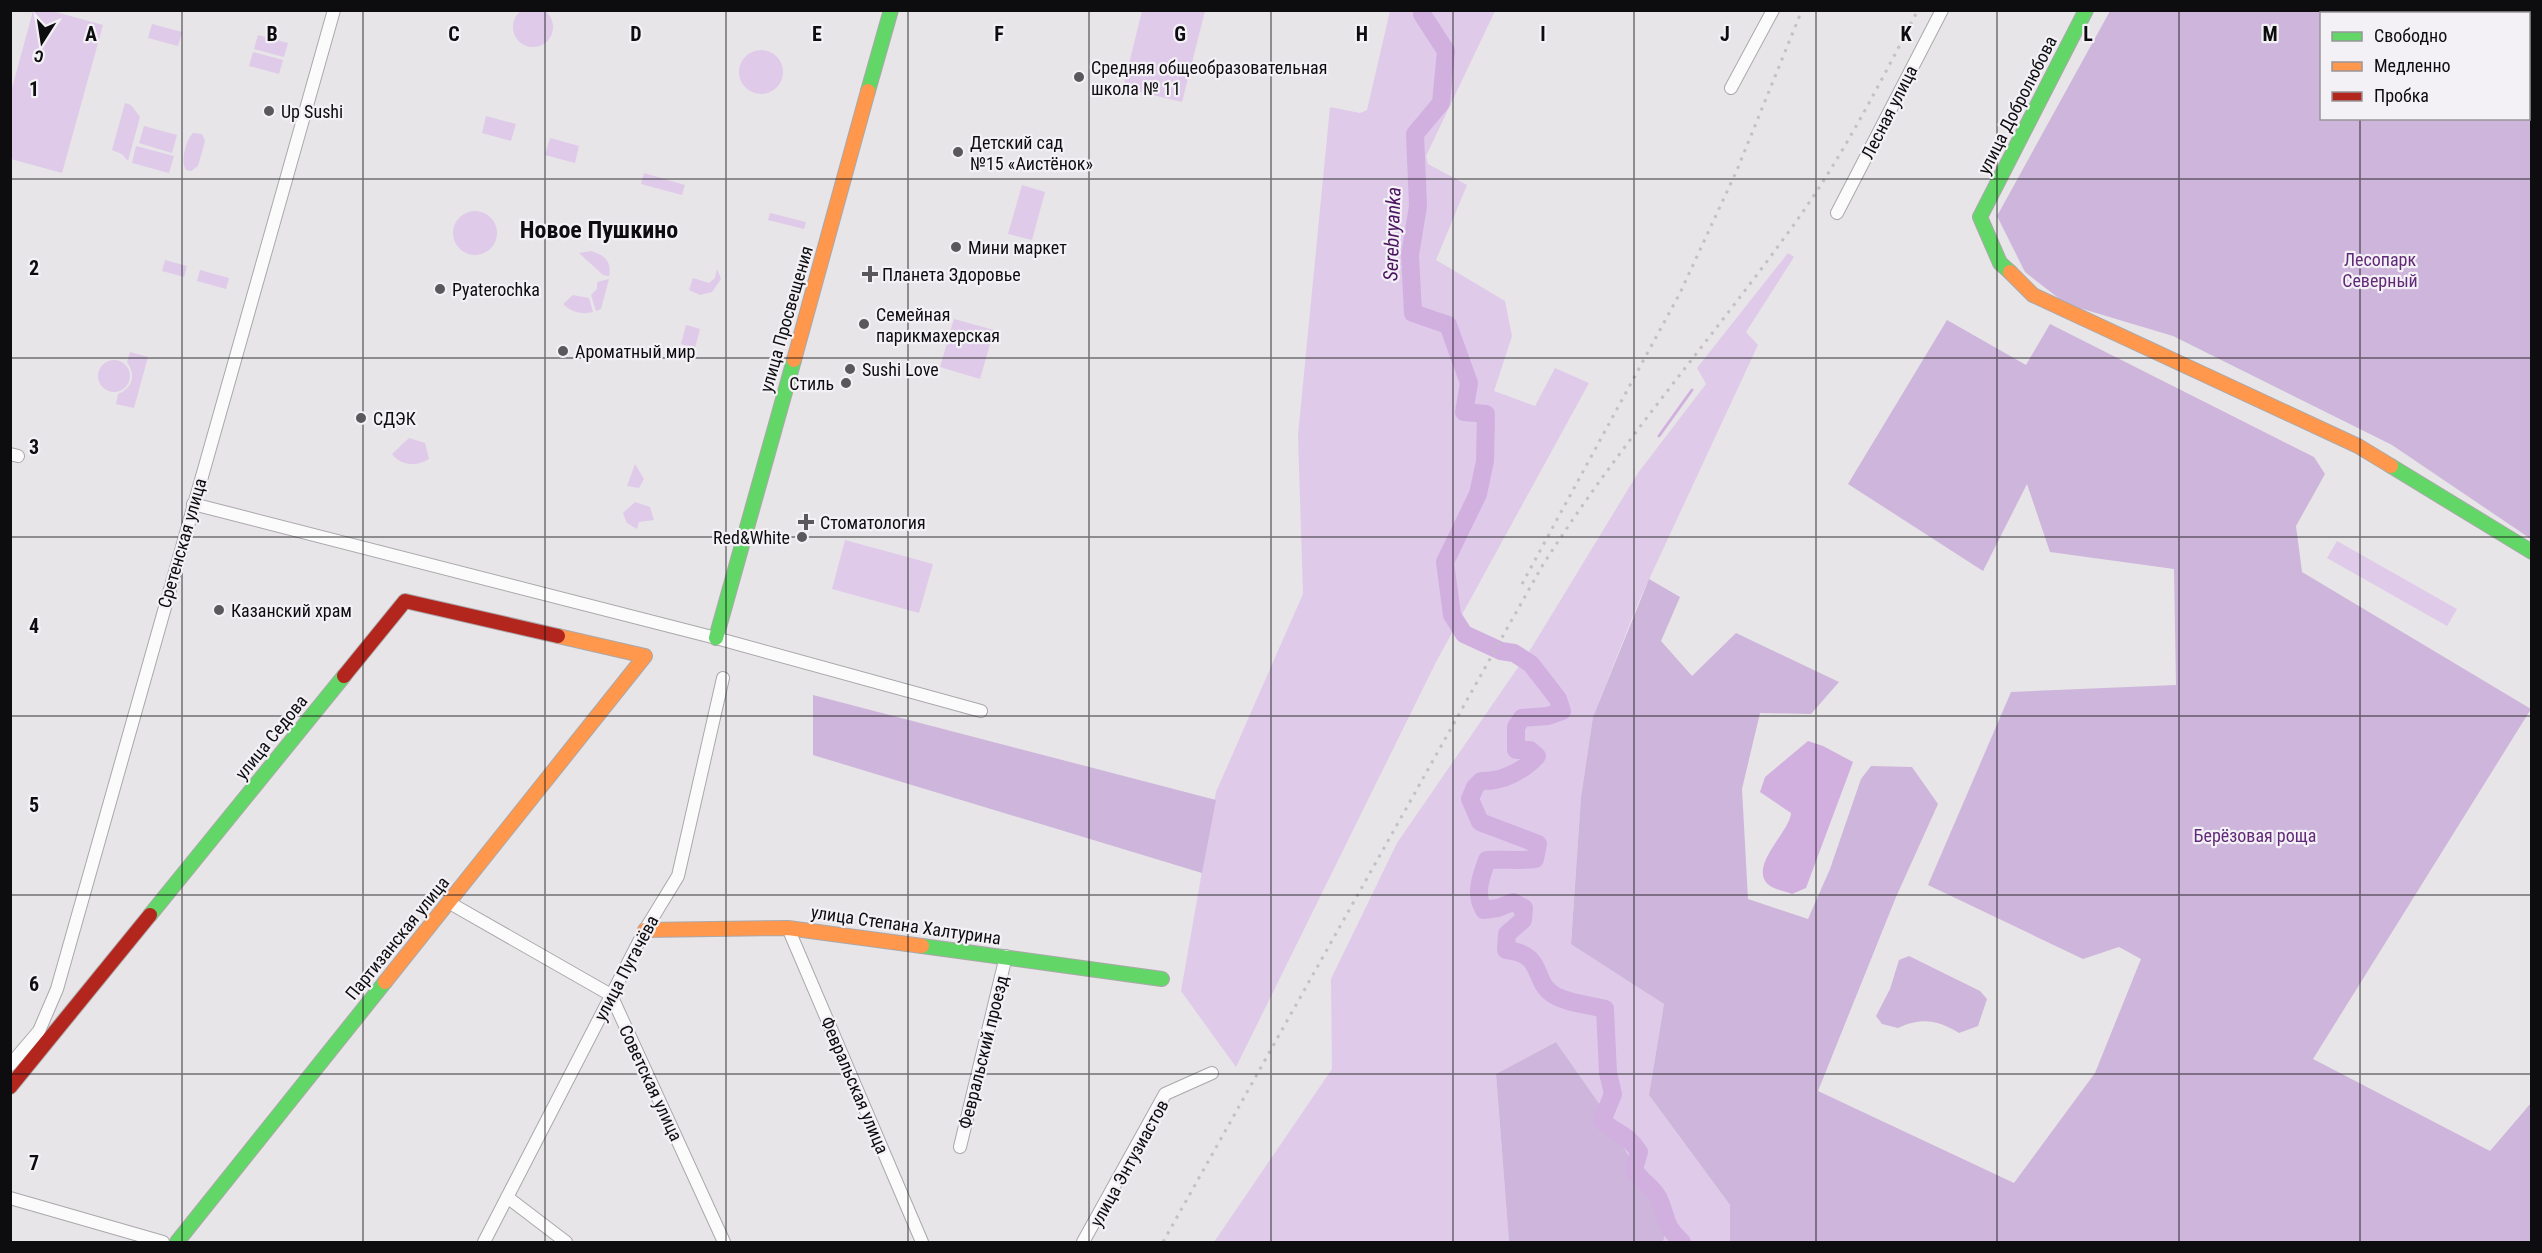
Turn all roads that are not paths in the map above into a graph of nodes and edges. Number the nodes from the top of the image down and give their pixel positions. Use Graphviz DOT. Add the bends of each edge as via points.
graph roads {
  1 [pos="334,10"];
  2 [pos="891,10"];
  3 [pos="1773,10"];
  4 [pos="1942,10"];
  5 [pos="2086,10"];
  6 [pos="1731,88"];
  7 [pos="1837,213"];
  8 [pos="193,504"];
  9 [pos="2532,552"];
  10 [pos="716,638"];
  11 [pos="645,656"];
  12 [pos="723,678"];
  13 [pos="981,711"];
  14 [pos="448,902"];
  15 [pos="788,928"];
  16 [pos="645,930"];
  17 [pos="1006,956"];
  18 [pos="1162,979"];
  19 [pos="611,995"];
  20 [pos="10,1065"];
  21 [pos="1212,1073"];
  22 [pos="10,1087"];
  23 [pos="960,1147"];
  24 [pos="507,1197"];
  25 [pos="10,1198"];
  26 [pos="163,1242"];
  27 [pos="177,1242"];
  28 [pos="484,1242"];
  29 [pos="566,1242"];
  30 [pos="724,1242"];
  31 [pos="922,1242"];
  32 [pos="1083,1242"];
  1 -- 8 [label="street, Сретенская улица"];
  2 -- 10 [label="street, улица Просвещения"];
  3 -- 6 [label="street"];
  4 -- 7 [label="street, Лесная улица"];
  5 -- 9 [label="street, улица Добролюбова" via="1980,217 2000,263 2033,295 2358,446"];
  8 -- 10 [label="street"];
  8 -- 20 [label="street, Сретенская улица" via="57,989 39,1031"];
  10 -- 13 [label="street"];
  11 -- 14 [label="street, Партизанская улица"];
  11 -- 22 [label="street, улица Седова" via="405,601"];
  12 -- 16 [label="street, улица Пугачёва" via="678,876"];
  14 -- 19 [label="street"];
  14 -- 27 [label="street, Партизанская улица"];
  15 -- 16 [label="street, улица Степана Халтурина"];
  15 -- 17 [label="street, улица Степана Халтурина"];
  15 -- 31 [label="street, Февральская улица"];
  16 -- 19 [label="street, улица Пугачёва"];
  17 -- 18 [label="street, улица Степана Халтурина"];
  17 -- 23 [label="street, Февральский проезд"];
  19 -- 24 [label="street, улица Пугачёва"];
  19 -- 30 [label="street, Советская улица"];
  21 -- 32 [label="street, улица Энтузиастов" via="1165,1094"];
  24 -- 28 [label="street, улица Пугачёва"];
  24 -- 29 [label="street"];
  25 -- 26 [label="street"];
}
